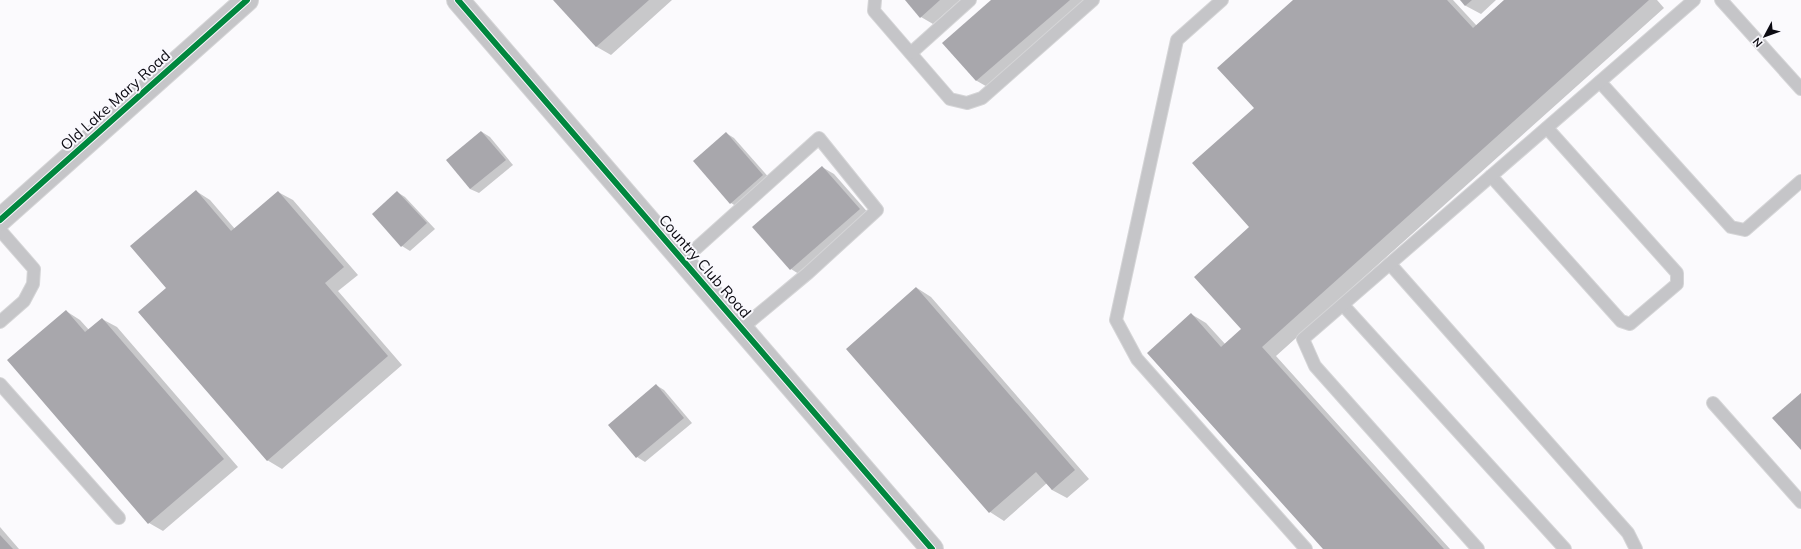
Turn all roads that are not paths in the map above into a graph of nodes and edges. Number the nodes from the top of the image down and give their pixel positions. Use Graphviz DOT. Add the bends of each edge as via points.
graph roads {
  1 [pos="247,0"];
  2 [pos="458,0"];
  3 [pos="875,0"];
  4 [pos="970,0"];
  5 [pos="1093,0"];
  6 [pos="1222,0"];
  7 [pos="1694,0"];
  8 [pos="1720,0"];
  9 [pos="911,53"];
  10 [pos="1600,82"];
  11 [pos="1801,89"];
  12 [pos="1547,128"];
  13 [pos="1491,176"];
  14 [pos="1801,181"];
  15 [pos="0,220"];
  16 [pos="0,230"];
  17 [pos="682,260"];
  18 [pos="1390,264"];
  19 [pos="1343,305"];
  20 [pos="0,322"];
  21 [pos="742,328"];
  22 [pos="0,384"];
  23 [pos="1713,403"];
  24 [pos="1801,502"];
  25 [pos="119,518"];
  26 [pos="932,549"];
  27 [pos="1306,549"];
  28 [pos="1478,549"];
  29 [pos="1565,549"];
  30 [pos="1636,549"];
  1 -- 15 [label="street, Old Lake Mary Road"];
  2 -- 17 [label="street, Country Club Road"];
  3 -- 9 [label="lane" via="874,11"];
  4 -- 9 [label="lane"];
  5 -- 9 [label="lane" via="982,98 967,103 950,99"];
  6 -- 27 [label="lane" via="1176,40 1116,320 1137,359"];
  7 -- 10 [label="lane"];
  8 -- 11 [label="lane"];
  10 -- 12 [label="lane"];
  10 -- 14 [label="lane" via="1731,227 1745,230"];
  12 -- 13 [label="lane"];
  12 -- 13 [label="lane" via="1677,273 1677,284 1666,294 1630,324 1621,321"];
  13 -- 18 [label="lane"];
  16 -- 20 [label="lane" via="34,269 34,284 24,300"];
  17 -- 21 [label="street, Country Club Road"];
  17 -- 21 [label="lane" via="819,138 877,210 808,274"];
  18 -- 19 [label="lane"];
  18 -- 30 [label="lane" via="1628,533"];
  19 -- 28 [label="lane" via="1303,339 1315,366"];
  19 -- 29 [label="lane"];
  21 -- 26 [label="street, Country Club Road"];
  22 -- 25 [label="lane"];
  23 -- 24 [label="lane"];
}
